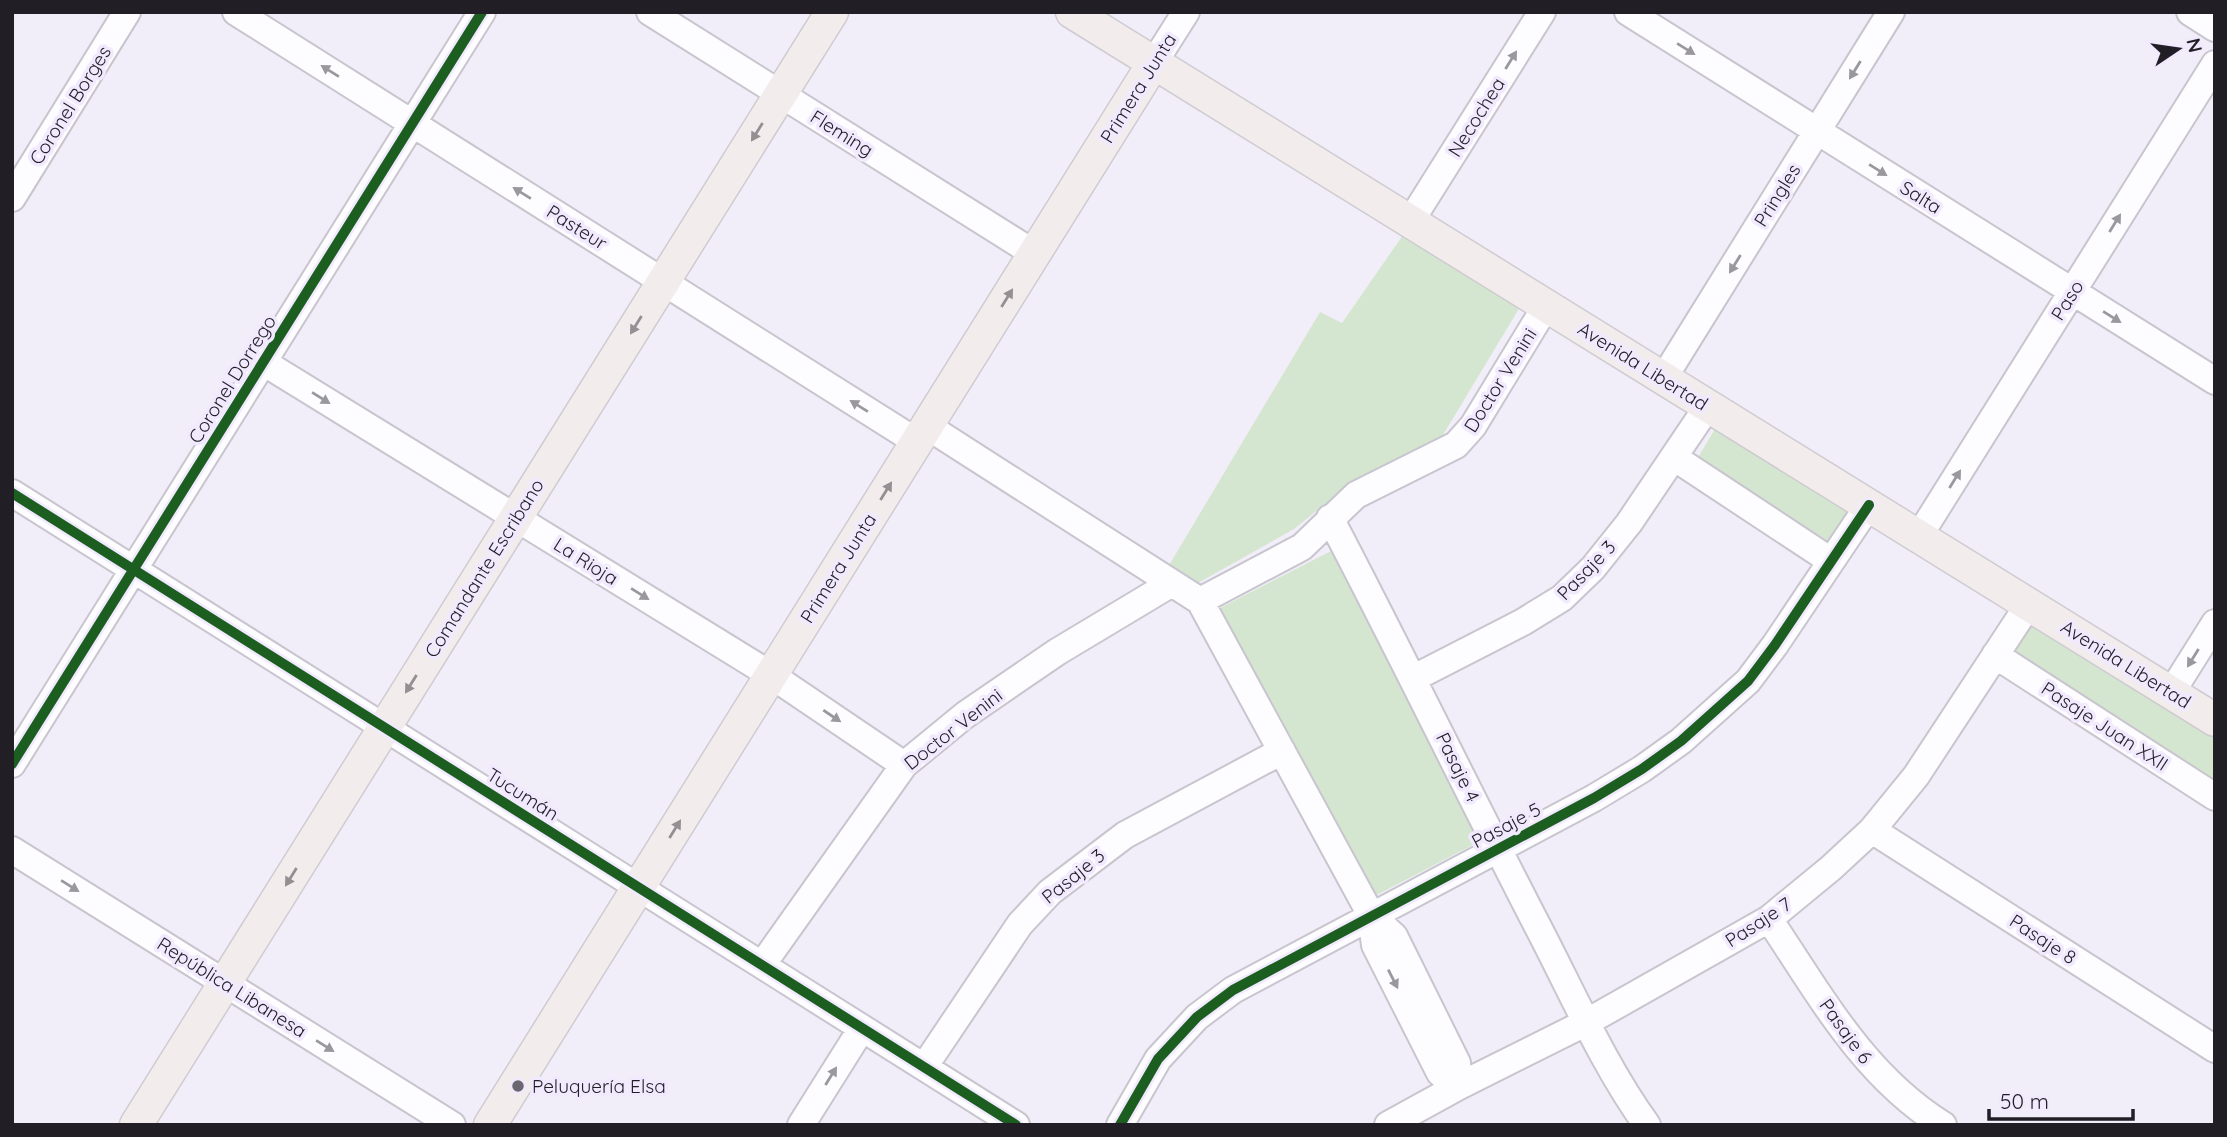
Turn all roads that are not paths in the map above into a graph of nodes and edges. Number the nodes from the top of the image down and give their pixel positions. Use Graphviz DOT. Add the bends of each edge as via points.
graph roads {
  1 [pos="127,12"];
  2 [pos="236,12"];
  3 [pos="482,12"];
  4 [pos="650,12"];
  5 [pos="832,12"];
  6 [pos="1072,12"];
  7 [pos="1186,12"];
  8 [pos="1542,12"];
  9 [pos="1628,12"];
  10 [pos="1891,12"];
  11 [pos="2190,12"];
  12 [pos="2215,28"];
  13 [pos="1153,64"];
  14 [pos="2215,64"];
  15 [pos="781,94"];
  16 [pos="412,123"];
  17 [pos="1817,131"];
  18 [pos="12,198"];
  19 [pos="1410,222"];
  20 [pos="1035,254"];
  21 [pos="663,282"];
  22 [pos="2072,292"];
  23 [pos="1546,306"];
  24 [pos="263,362"];
  25 [pos="1663,379"];
  26 [pos="2215,382"];
  27 [pos="1708,406"];
  28 [pos="922,434"];
  29 [pos="1675,458"];
  30 [pos="12,493"];
  31 [pos="1868,505"];
  32 [pos="516,518"];
  33 [pos="1330,518"];
  34 [pos="1919,537"];
  35 [pos="1831,561"];
  36 [pos="134,570"];
  37 [pos="1172,583"];
  38 [pos="1200,601"];
  39 [pos="2029,604"];
  40 [pos="2215,624"];
  41 [pos="1995,655"];
  42 [pos="771,675"];
  43 [pos="1414,678"];
  44 [pos="2171,693"];
  45 [pos="2215,720"];
  46 [pos="384,727"];
  47 [pos="1282,751"];
  48 [pos="12,764"];
  49 [pos="904,765"];
  50 [pos="2215,797"];
  51 [pos="1872,830"];
  52 [pos="1498,849"];
  53 [pos="12,850"];
  54 [pos="639,887"];
  55 [pos="1371,915"];
  56 [pos="1769,919"];
  57 [pos="762,965"];
  58 [pos="226,983"];
  59 [pos="1587,1022"];
  60 [pos="862,1028"];
  61 [pos="2215,1049"];
  62 [pos="924,1067"];
  63 [pos="1459,1086"];
  64 [pos="136,1125"];
  65 [pos="452,1125"];
  66 [pos="490,1125"];
  67 [pos="801,1125"];
  68 [pos="1016,1125"];
  69 [pos="1120,1125"];
  70 [pos="1388,1125"];
  71 [pos="1647,1125"];
  72 [pos="1943,1125"];
  1 -- 18 [label="street, Coronel Borges"];
  16 -- 2 [label="street, Pasteur, one-way"];
  3 -- 16 [label="street, Coronel Dorrego"];
  4 -- 15 [label="street, Fleming"];
  5 -- 15 [label="main road, Comandante Escribano"];
  6 -- 13 [label="main road, Avenida Libertad"];
  7 -- 13 [label="street, Primera Junta"];
  19 -- 8 [label="street, Necochea, one-way"];
  9 -- 17 [label="street, Salta, one-way"];
  10 -- 17 [label="street, Pringles, one-way"];
  11 -- 12 [label="street"];
  13 -- 19 [label="main road, Avenida Libertad"];
  13 -- 20 [label="main road, Primera Junta"];
  22 -- 14 [label="street, Paso, one-way"];
  15 -- 20 [label="street, Fleming"];
  15 -- 21 [label="main road, Comandante Escribano, one-way"];
  21 -- 16 [label="street, Pasteur, one-way"];
  16 -- 24 [label="street, Coronel Dorrego"];
  17 -- 22 [label="street, Salta, one-way"];
  17 -- 25 [label="street, Pringles, one-way"];
  19 -- 23 [label="main road, Avenida Libertad"];
  28 -- 20 [label="main road, Primera Junta, one-way"];
  28 -- 21 [label="street, Pasteur, one-way"];
  21 -- 32 [label="main road, Comandante Escribano, one-way"];
  22 -- 26 [label="street, Salta, one-way"];
  34 -- 22 [label="street, Paso, one-way"];
  23 -- 25 [label="main road, Avenida Libertad"];
  23 -- 33 [label="street, Doctor Venini" via="1473,426 1456,445 1356,495"];
  24 -- 32 [label="street, La Rioja, one-way"];
  24 -- 36 [label="street, Coronel Dorrego"];
  25 -- 27 [label="main road, Avenida Libertad"];
  27 -- 29 [label="street, Pasaje 3"];
  27 -- 31 [label="main road, Avenida Libertad"];
  28 -- 37 [label="street, Pasteur"];
  42 -- 28 [label="main road, Primera Junta, one-way"];
  29 -- 35 [label="street"];
  29 -- 43 [label="street, Pasaje 3" via="1593,568 1562,598"];
  30 -- 36 [label="street, Tucumán"];
  31 -- 34 [label="main road, Avenida Libertad"];
  31 -- 35 [label="street, Pasaje 5"];
  32 -- 42 [label="street, La Rioja, one-way"];
  32 -- 46 [label="main road, Comandante Escribano, one-way"];
  33 -- 38 [label="street, Doctor Venini" via="1302,547"];
  33 -- 43 [label="street, Pasaje 4"];
  34 -- 39 [label="main road, Avenida Libertad"];
  35 -- 52 [label="street, Pasaje 5" via="1775,646 1717,711 1642,769"];
  36 -- 46 [label="street, Tucumán"];
  36 -- 48 [label="street, Coronel Dorrego"];
  37 -- 38 [label="street, Pasteur"];
  37 -- 49 [label="street, Doctor Venini" via="1057,652 965,715"];
  38 -- 47 [label="street"];
  39 -- 41 [label="street, Pasaje 7"];
  39 -- 44 [label="main road, Avenida Libertad"];
  40 -- 44 [label="street, one-way"];
  41 -- 50 [label="street, Pasaje Juan XXII"];
  41 -- 51 [label="street, Pasaje 7" via="1916,776"];
  42 -- 49 [label="street, La Rioja, one-way"];
  54 -- 42 [label="main road, Primera Junta, one-way"];
  43 -- 52 [label="street, Pasaje 4"];
  44 -- 45 [label="main road, Avenida Libertad"];
  46 -- 54 [label="street, Tucumán"];
  46 -- 58 [label="main road, Comandante Escribano, one-way"];
  47 -- 55 [label="street"];
  47 -- 62 [label="street, Pasaje 3" via="1125,835 1050,892 1020,924"];
  49 -- 57 [label="street, Doctor Venini"];
  51 -- 56 [label="street, Pasaje 7"];
  51 -- 61 [label="street, Pasaje 8"];
  52 -- 55 [label="street, Pasaje 5"];
  52 -- 59 [label="street, Pasaje 4"];
  53 -- 58 [label="street, República Libanesa, one-way"];
  54 -- 57 [label="street, Tucumán"];
  54 -- 66 [label="main road, Primera Junta"];
  55 -- 63 [label="street" via="1394,936 1457,1063"];
  55 -- 69 [label="street, Pasaje 5" via="1233,990 1197,1017 1158,1059"];
  56 -- 59 [label="street, Pasaje 7"];
  56 -- 72 [label="street, Pasaje 6" via="1868,1061 1889,1084"];
  57 -- 60 [label="street, Tucumán"];
  58 -- 64 [label="main road, Comandante Escribano"];
  58 -- 65 [label="street, República Libanesa, one-way"];
  59 -- 63 [label="street, Pasaje 7"];
  59 -- 71 [label="street, Pasaje 4"];
  60 -- 62 [label="street, Tucumán"];
  67 -- 60 [label="street, one-way"];
  62 -- 68 [label="street, Tucumán"];
  63 -- 70 [label="street, Pasaje 7"];
}
